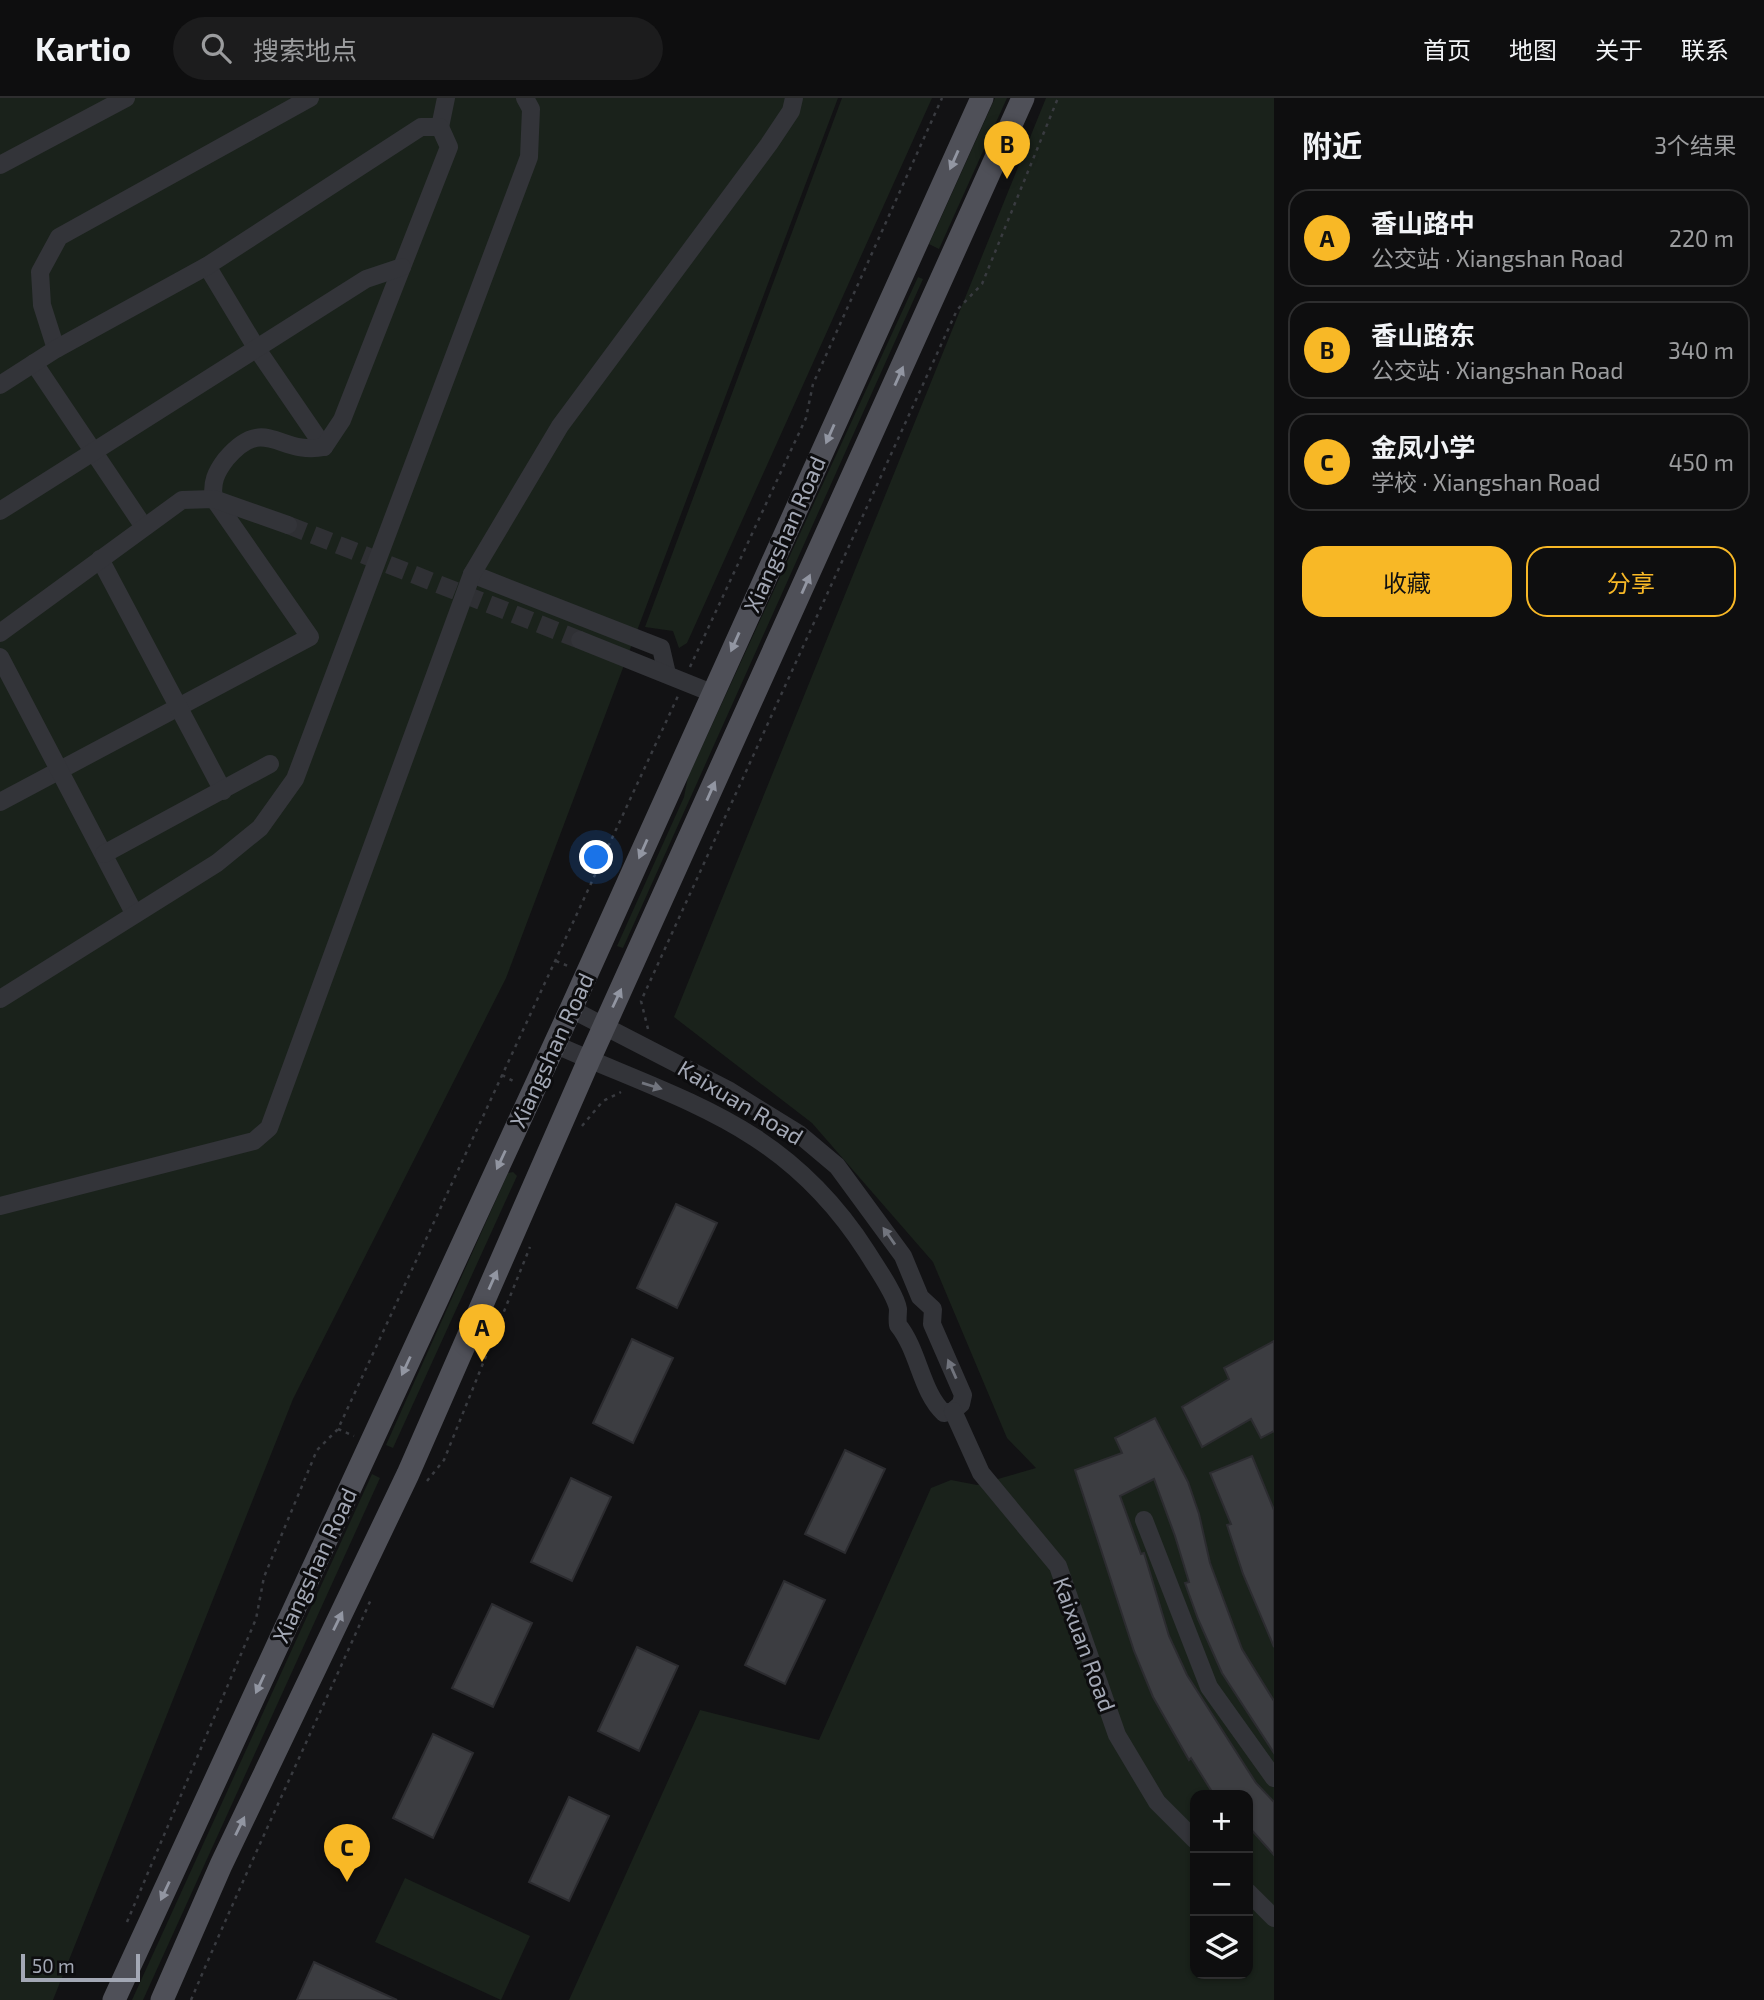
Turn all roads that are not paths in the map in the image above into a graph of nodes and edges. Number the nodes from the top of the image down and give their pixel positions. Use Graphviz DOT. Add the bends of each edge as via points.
graph roads {
  1 [pos="125,98"];
  2 [pos="310,98"];
  3 [pos="446,98"];
  4 [pos="509,98"];
  5 [pos="794,98"];
  6 [pos="982,98"];
  7 [pos="1023,98"];
  8 [pos="528,103"];
  9 [pos="440,128"];
  10 [pos="0,165"];
  11 [pos="207,266"];
  12 [pos="402,267"];
  13 [pos="56,349"];
  14 [pos="257,349"];
  15 [pos="34,363"];
  16 [pos="0,385"];
  17 [pos="324,446"];
  18 [pos="96,450"];
  19 [pos="214,499"];
  20 [pos="0,511"];
  21 [pos="288,525"];
  22 [pos="144,527"];
  23 [pos="100,559"];
  24 [pos="472,574"];
  25 [pos="0,633"];
  26 [pos="580,640"];
  27 [pos="0,657"];
  28 [pos="667,674"];
  29 [pos="712,693"];
  30 [pos="178,706"];
  31 [pos="270,764"];
  32 [pos="57,769"];
  33 [pos="223,791"];
  34 [pos="0,802"];
  35 [pos="104,854"];
  36 [pos="134,913"];
  37 [pos="0,999"];
  38 [pos="571,1009"];
  39 [pos="604,1026"];
  40 [pos="554,1044"];
  41 [pos="589,1060"];
  42 [pos="0,1206"];
  43 [pos="920,1297"];
  44 [pos="898,1309"];
  45 [pos="932,1324"];
  46 [pos="908,1333"];
  47 [pos="953,1411"];
  48 [pos="1144,1520"];
  49 [pos="1274,1778"];
  50 [pos="1190,1835"];
  51 [pos="1253,1897"];
  52 [pos="1274,1918"];
  53 [pos="114,2000"];
  54 [pos="162,2000"];
  1 -- 10 [label="street"];
  2 -- 13 [label="street" via="59,237 40,272 42,305"];
  3 -- 9 [label="street"];
  4 -- 8 [label="street"];
  5 -- 24 [label="street" via="791,111 769,144 560,426"];
  6 -- 29 [label="main road, Xiangshan Road, one-way"];
  39 -- 7 [label="main road, Xiangshan Road, one-way"];
  8 -- 36 [label="street" via="529,157 295,779 260,828 217,863"];
  9 -- 11 [label="street" via="421,127"];
  9 -- 12 [label="street" via="449,147"];
  11 -- 13 [label="street"];
  11 -- 14 [label="street"];
  12 -- 14 [label="street" via="366,279"];
  12 -- 17 [label="street" via="342,421"];
  13 -- 15 [label="street"];
  14 -- 17 [label="street"];
  14 -- 18 [label="street"];
  15 -- 16 [label="street"];
  15 -- 18 [label="street"];
  17 -- 19 [label="street" via="307,450 248,438 220,466 213,481"];
  18 -- 20 [label="street"];
  18 -- 22 [label="street"];
  19 -- 21 [label="street"];
  19 -- 22 [label="street" via="182,499"];
  19 -- 30 [label="street" via="310,636"];
  22 -- 23 [label="street"];
  23 -- 25 [label="street"];
  23 -- 30 [label="street"];
  24 -- 28 [label="street" via="661,648"];
  24 -- 42 [label="street" via="269,1128 254,1141"];
  26 -- 28 [label="street"];
  27 -- 32 [label="street"];
  28 -- 29 [label="street"];
  29 -- 38 [label="main road, Xiangshan Road, one-way"];
  30 -- 32 [label="street"];
  30 -- 33 [label="street"];
  31 -- 33 [label="street"];
  32 -- 34 [label="street"];
  32 -- 35 [label="street"];
  33 -- 35 [label="street"];
  35 -- 36 [label="street"];
  36 -- 37 [label="street"];
  38 -- 39 [label="street, Kaixuan Road"];
  38 -- 40 [label="main road, Xiangshan Road"];
  39 -- 41 [label="main road, Xiangshan Road"];
  43 -- 39 [label="street, Kaixuan Road, one-way" via="903,1256 837,1166 799,1134 728,1090"];
  40 -- 41 [label="street, Kaixuan Road"];
  40 -- 53 [label="main road, Xiangshan Road, one-way"];
  41 -- 44 [label="street, Kaixuan Road, one-way" via="683,1097 743,1127 797,1166 832,1201 879,1271"];
  54 -- 41 [label="main road, Xiangshan Road, one-way" via="221,1865 408,1474"];
  43 -- 44 [label="street" via="908,1298"];
  43 -- 45 [label="street, Kaixuan Road" via="933,1309"];
  44 -- 46 [label="street, Kaixuan Road" via="898,1325"];
  45 -- 46 [label="street" via="920,1334"];
  47 -- 45 [label="street, Kaixuan Road, one-way" via="963,1395"];
  46 -- 47 [label="street, Kaixuan Road" via="933,1401 944,1413"];
  47 -- 50 [label="street, Kaixuan Road" via="981,1473 1058,1566 1117,1735 1157,1802"];
  48 -- 49 [label="street" via="1209,1688"];
  51 -- 52 [label="street"];
}
